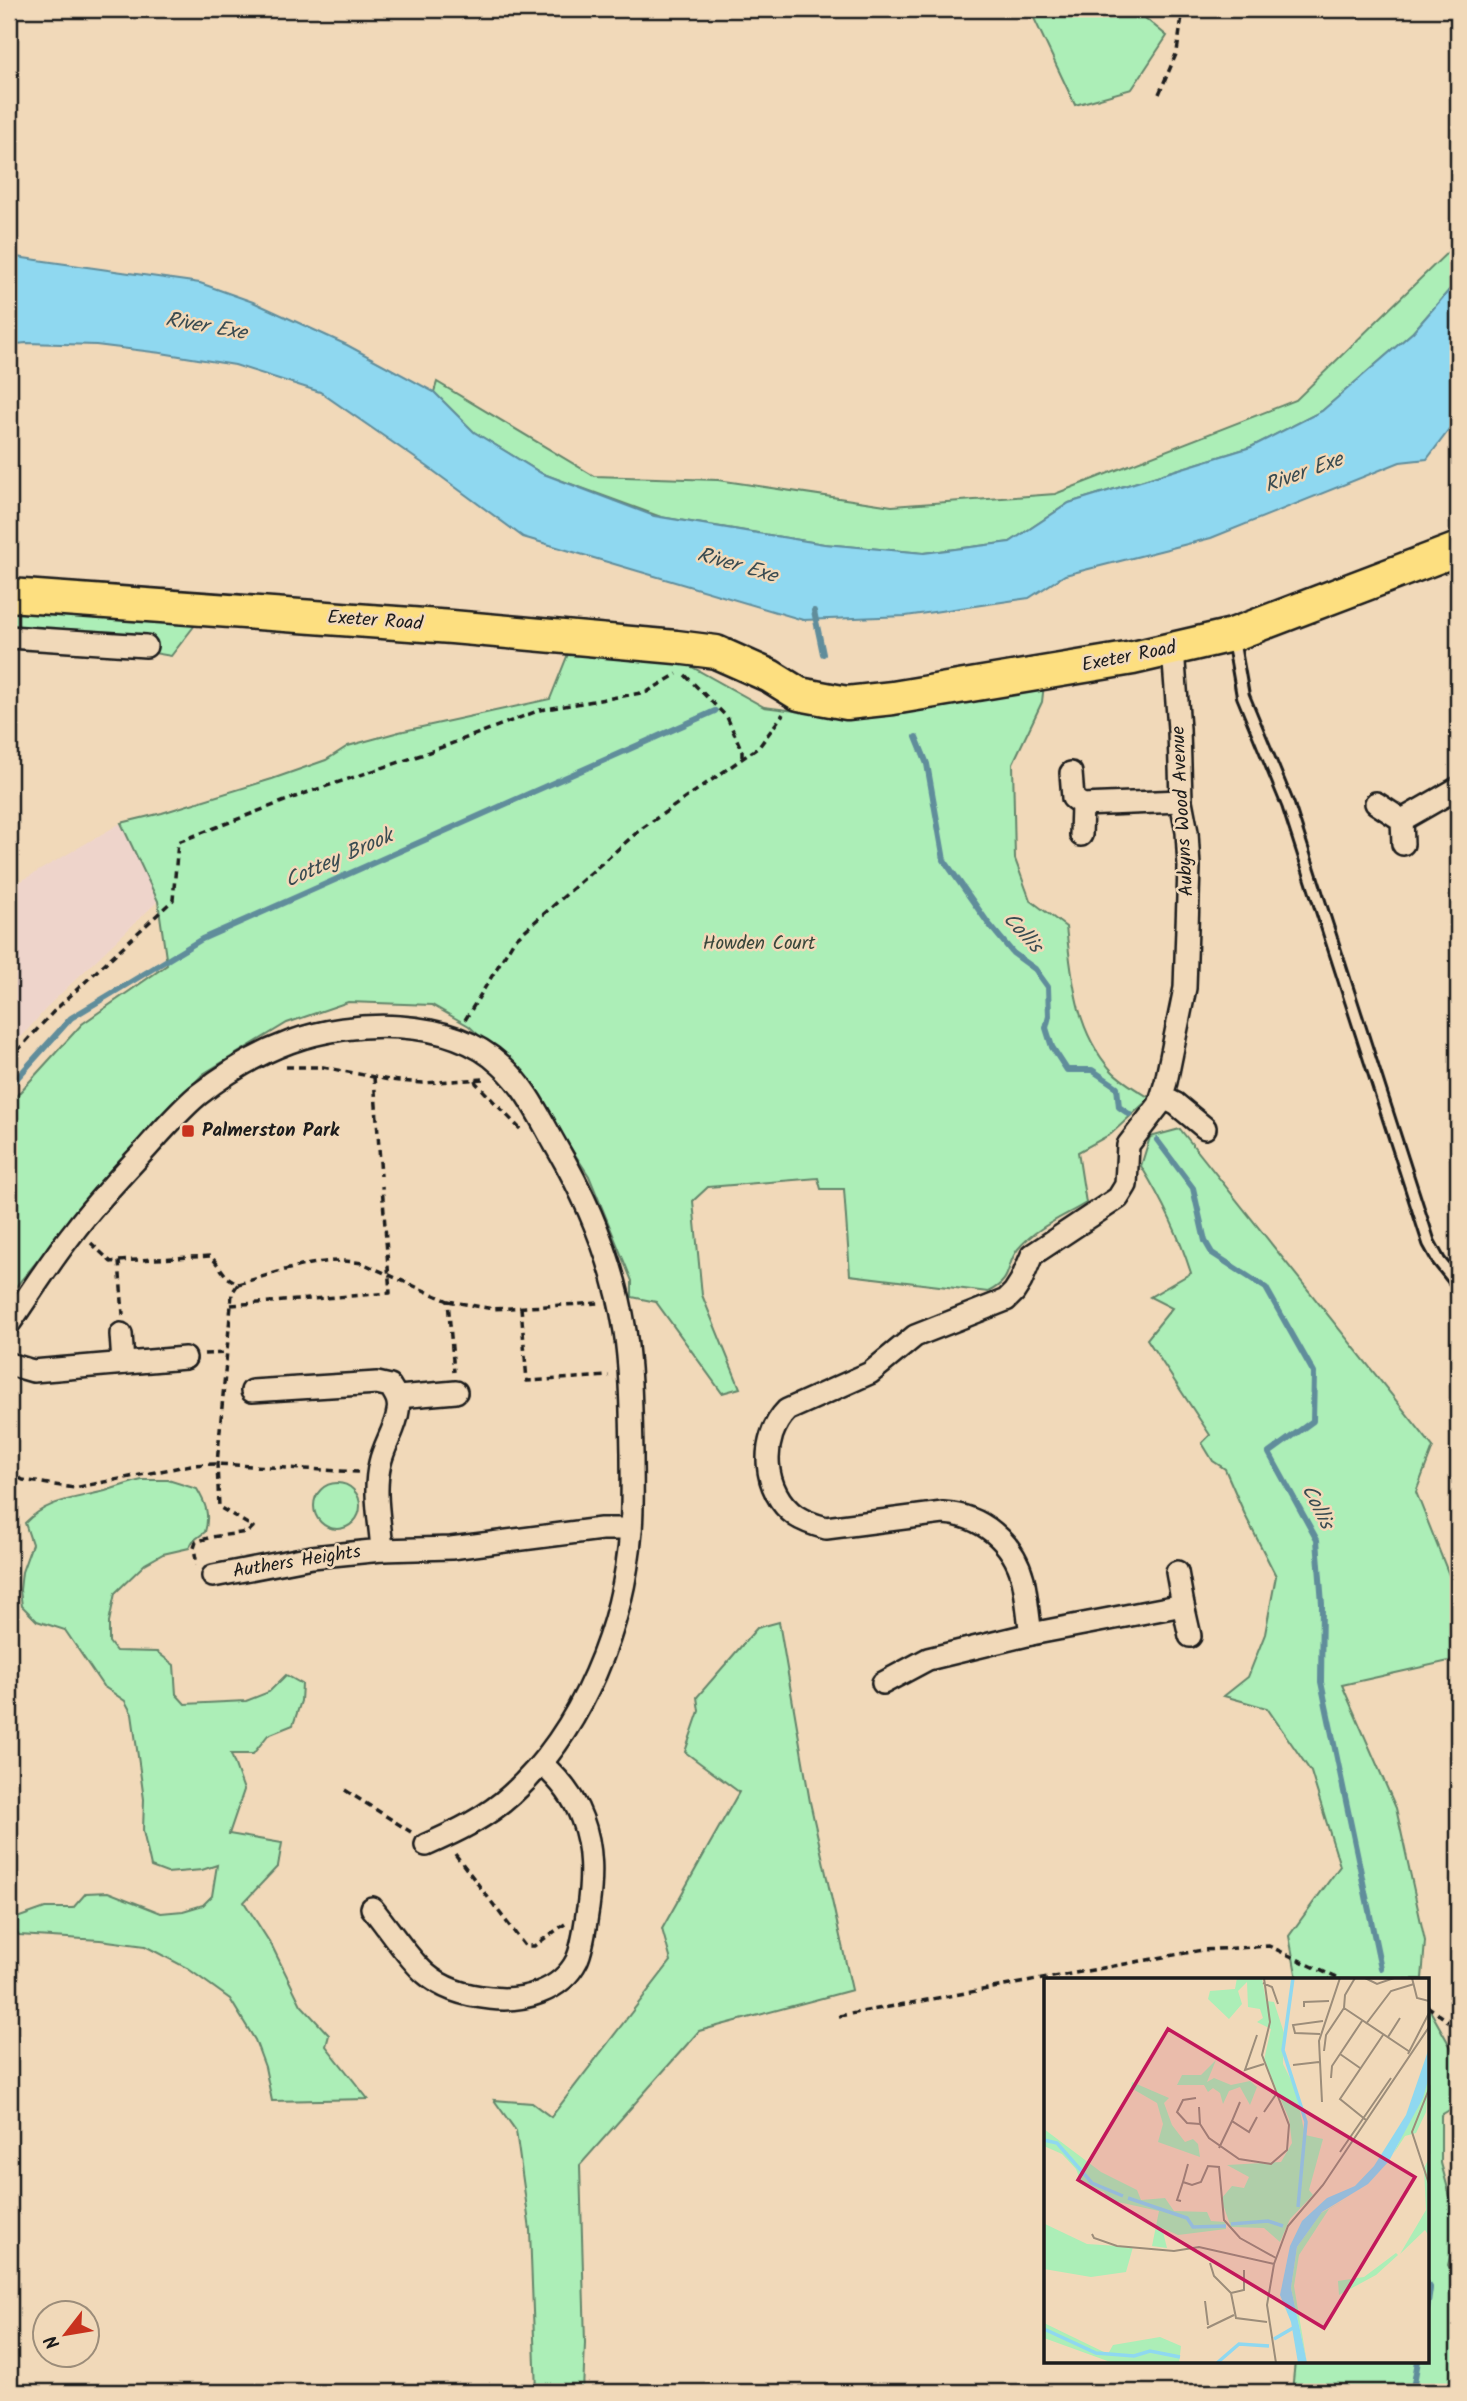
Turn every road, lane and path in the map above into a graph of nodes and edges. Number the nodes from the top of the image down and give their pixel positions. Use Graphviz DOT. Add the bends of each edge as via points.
graph roads {
  1 [pos="1168,9"];
  2 [pos="1186,9"];
  3 [pos="1182,16"];
  4 [pos="1159,94"];
  5 [pos="1458,549"];
  6 [pos="9,595"];
  7 [pos="1233,635"];
  8 [pos="9,637"];
  9 [pos="146,646"];
  10 [pos="1173,649"];
  11 [pos="794,690"];
  12 [pos="742,757"];
  13 [pos="1071,773"];
  14 [pos="1458,788"];
  15 [pos="1181,801"];
  16 [pos="1376,803"];
  17 [pos="1082,806"];
  18 [pos="1402,820"];
  19 [pos="1082,835"];
  20 [pos="1403,844"];
  21 [pos="455,1037"];
  22 [pos="257,1056"];
  23 [pos="9,1060"];
  24 [pos="509,1072"];
  25 [pos="374,1076"];
  26 [pos="475,1080"];
  27 [pos="1161,1097"];
  28 [pos="1205,1128"];
  29 [pos="529,1139"];
  30 [pos="381,1176"];
  31 [pos="382,1186"];
  32 [pos="75,1229"];
  33 [pos="119,1261"];
  34 [pos="390,1274"];
  35 [pos="239,1284"];
  36 [pos="1458,1284"];
  37 [pos="618,1300"];
  38 [pos="448,1301"];
  39 [pos="231,1305"];
  40 [pos="521,1307"];
  41 [pos="9,1324"];
  42 [pos="121,1334"];
  43 [pos="185,1358"];
  44 [pos="123,1363"];
  45 [pos="9,1364"];
  46 [pos="628,1375"];
  47 [pos="253,1391"];
  48 [pos="456,1392"];
  49 [pos="398,1397"];
  50 [pos="217,1464"];
  51 [pos="9,1472"];
  52 [pos="378,1474"];
  53 [pos="631,1529"];
  54 [pos="382,1550"];
  55 [pos="1177,1572"];
  56 [pos="213,1576"];
  57 [pos="1183,1605"];
  58 [pos="1031,1634"];
  59 [pos="1189,1636"];
  60 [pos="883,1683"];
  61 [pos="542,1764"];
  62 [pos="345,1790"];
  63 [pos="456,1831"];
  64 [pos="421,1839"];
  65 [pos="372,1908"];
  66 [pos="586,1921"];
  67 [pos="1052,1978"];
  68 [pos="1337,1978"];
  69 [pos="1044,1979"];
  70 [pos="1428,2007"];
  71 [pos="839,2016"];
  72 [pos="1458,2028"];
  1 -- 3 [label="path"];
  2 -- 3 [label="path"];
  3 -- 4 [label="path" via="1177,52"];
  5 -- 7 [label="main road, Exeter Road"];
  6 -- 11 [label="main road, Exeter Road" via="647,643 716,652"];
  7 -- 10 [label="main road, Exeter Road"];
  7 -- 36 [label="lane" via="1243,696 1288,805 1429,1242"];
  8 -- 9 [label="street"];
  10 -- 11 [label="main road, Exeter Road" via="847,703"];
  10 -- 15 [label="street, Aubyns Wood Avenue"];
  11 -- 12 [label="path" via="759,747"];
  12 -- 21 [label="path" via="641,829 514,940"];
  12 -- 23 [label="path" via="727,717 682,672 647,692 540,709 178,842 173,900 55,1010"];
  13 -- 17 [label="street" via="1073,798"];
  14 -- 18 [label="street"];
  15 -- 17 [label="street"];
  15 -- 27 [label="street, Aubyns Wood Avenue" via="1189,867 1186,978"];
  16 -- 18 [label="street"];
  17 -- 19 [label="street"];
  18 -- 20 [label="street"];
  21 -- 22 [label="street" via="423,1029 357,1027 294,1040"];
  21 -- 24 [label="street"];
  22 -- 25 [label="path" via="263,1069 310,1066"];
  22 -- 32 [label="street" via="196,1097"];
  24 -- 26 [label="path"];
  24 -- 37 [label="street" via="572,1173 602,1244"];
  25 -- 26 [label="path" via="423,1083"];
  25 -- 30 [label="path"];
  26 -- 29 [label="path"];
  27 -- 28 [label="street"];
  27 -- 58 [label="street, Aubyns Wood Avenue" via="1128,1145 1126,1185 1118,1199 1032,1255 1006,1300 915,1336 870,1373 787,1410 777,1420 768,1444 775,1493 796,1516 811,1524 826,1528 943,1513 968,1517 987,1527 1016,1559"];
  31 -- 34 [label="path"];
  32 -- 33 [label="path" via="111,1262"];
  32 -- 41 [label="street"];
  33 -- 35 [label="path" via="211,1256 227,1277"];
  33 -- 42 [label="path"];
  34 -- 35 [label="path" via="349,1260 304,1266"];
  34 -- 38 [label="path"];
  34 -- 39 [label="path" via="390,1293"];
  35 -- 39 [label="path"];
  37 -- 40 [label="path"];
  37 -- 46 [label="street"];
  38 -- 40 [label="path" via="493,1309"];
  38 -- 48 [label="path"];
  39 -- 50 [label="path"];
  40 -- 46 [label="path" via="527,1381"];
  42 -- 44 [label="street"];
  43 -- 44 [label="street"];
  44 -- 45 [label="street" via="33,1371"];
  46 -- 53 [label="street"];
  47 -- 49 [label="street" via="377,1383 390,1386"];
  48 -- 49 [label="street"];
  49 -- 52 [label="street, Authers Heights" via="398,1411"];
  50 -- 51 [label="path" via="74,1488 23,1480"];
  50 -- 52 [label="path"];
  50 -- 56 [label="path" via="219,1507 253,1527 248,1532 196,1542 195,1564"];
  52 -- 54 [label="street, Authers Heights"];
  53 -- 54 [label="street, Authers Heights" via="451,1548"];
  53 -- 61 [label="street" via="620,1599 607,1643 567,1729"];
  54 -- 56 [label="street, Authers Heights"];
  55 -- 57 [label="street"];
  57 -- 58 [label="street"];
  57 -- 59 [label="street"];
  58 -- 60 [label="street" via="928,1658"];
  61 -- 63 [label="street" via="488,1813"];
  61 -- 66 [label="street" via="564,1787 582,1818 592,1866"];
  62 -- 64 [label="path"];
  63 -- 64 [label="street"];
  63 -- 66 [label="path" via="454,1856 525,1946 534,1947 571,1920"];
  65 -- 66 [label="street" via="425,1974 448,1988 507,1999 540,1993 568,1972 576,1961"];
  67 -- 68 [label="path" via="1215,1949 1269,1945"];
  69 -- 71 [label="path"];
  70 -- 72 [label="path"];
}
